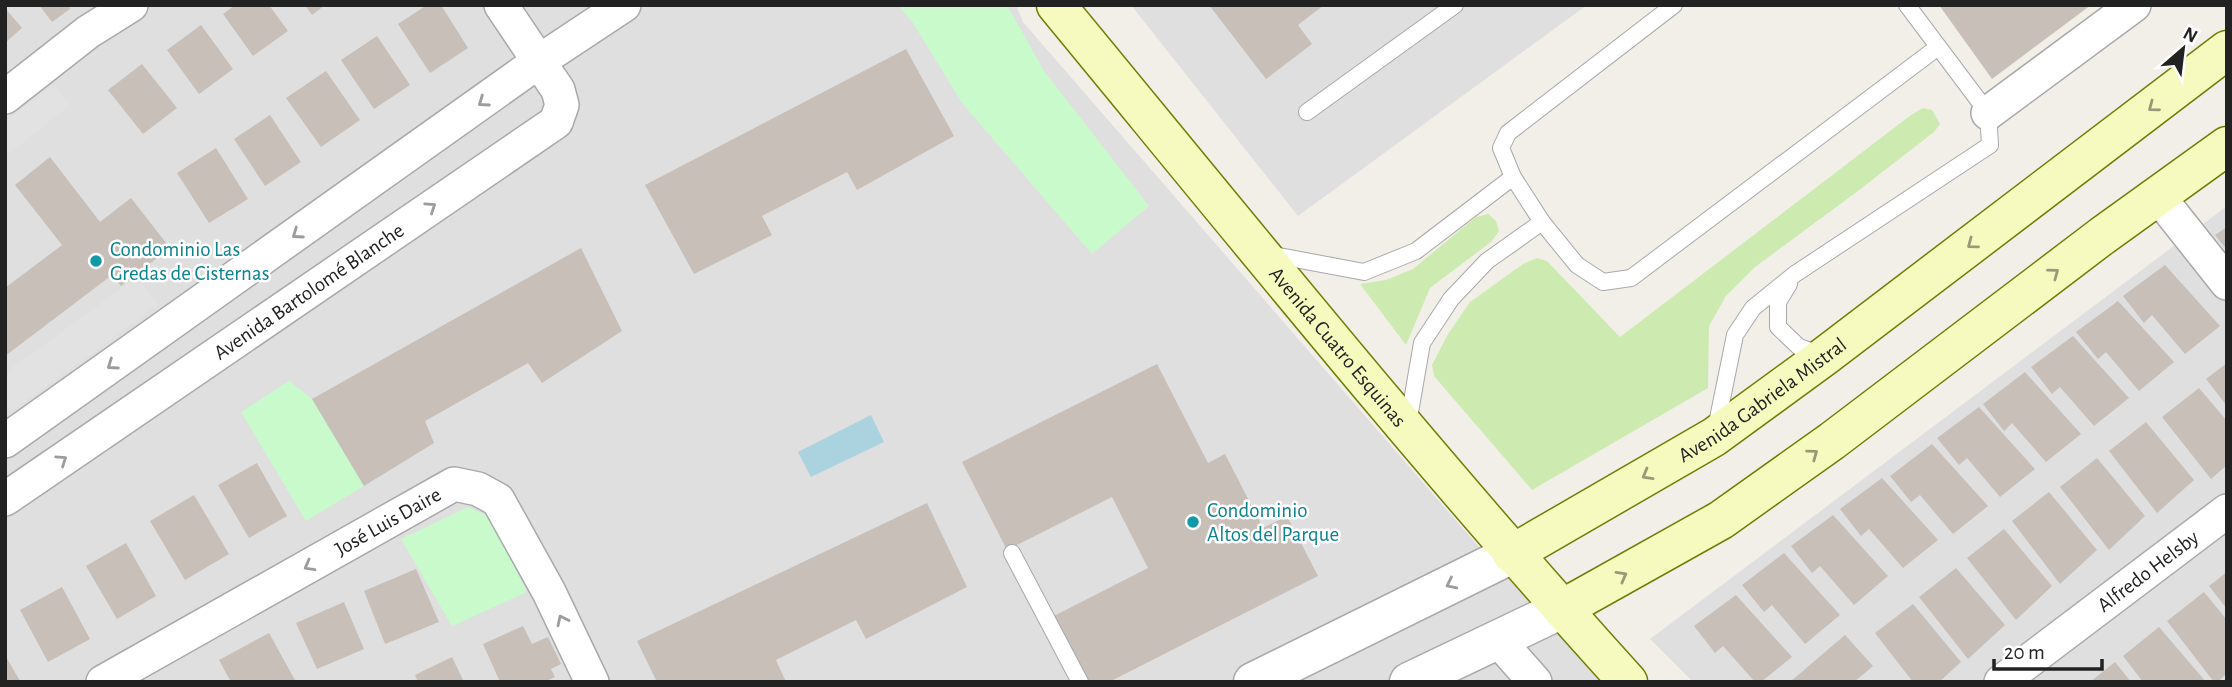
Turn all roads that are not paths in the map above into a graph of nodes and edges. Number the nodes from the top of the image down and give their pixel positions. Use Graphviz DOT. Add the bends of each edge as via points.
graph roads {
  1 [pos="131,5"];
  2 [pos="501,5"];
  3 [pos="624,5"];
  4 [pos="1056,5"];
  5 [pos="1455,5"];
  6 [pos="1674,5"];
  7 [pos="1907,5"];
  8 [pos="2134,5"];
  9 [pos="1938,47"];
  10 [pos="2227,50"];
  11 [pos="538,62"];
  12 [pos="5,97"];
  13 [pos="1307,112"];
  14 [pos="1988,113"];
  15 [pos="2227,146"];
  16 [pos="1513,177"];
  17 [pos="2158,196"];
  18 [pos="1542,222"];
  19 [pos="1260,253"];
  20 [pos="1795,274"];
  21 [pos="2227,284"];
  22 [pos="1825,356"];
  23 [pos="1407,429"];
  24 [pos="1714,437"];
  25 [pos="5,441"];
  26 [pos="5,499"];
  27 [pos="2227,512"];
  28 [pos="1012,553"];
  29 [pos="1512,554"];
  30 [pos="1562,610"];
  31 [pos="1498,640"];
  32 [pos="103,682"];
  33 [pos="592,682"];
  34 [pos="1080,682"];
  35 [pos="1253,682"];
  36 [pos="1409,682"];
  37 [pos="1535,682"];
  38 [pos="1628,682"];
  39 [pos="2001,682"];
  1 -- 12 [label="street" via="88,32"];
  2 -- 11 [label="street"];
  3 -- 11 [label="street"];
  4 -- 19 [label="main road, Avenida Cuatro Esquinas"];
  5 -- 13 [label="lane"];
  6 -- 16 [label="lane" via="1508,134 1501,148"];
  7 -- 9 [label="lane"];
  8 -- 14 [label="street"];
  9 -- 14 [label="lane"];
  9 -- 18 [label="lane" via="1631,278 1603,282 1577,265"];
  10 -- 22 [label="main road, Avenida Gabriela Mistral, one-way"];
  11 -- 25 [label="street, one-way"];
  26 -- 11 [label="street, Avenida Bartolomé Blanche, one-way" via="556,122 562,105 558,90"];
  14 -- 20 [label="lane" via="1990,145"];
  15 -- 17 [label="main road"];
  16 -- 18 [label="lane"];
  16 -- 19 [label="lane" via="1416,251 1364,272"];
  17 -- 21 [label="street"];
  30 -- 17 [label="main road, one-way" via="1721,520"];
  18 -- 23 [label="lane" via="1487,261 1443,310 1422,343"];
  19 -- 23 [label="main road, Avenida Cuatro Esquinas"];
  20 -- 22 [label="lane" via="1778,302 1778,327 1800,348"];
  20 -- 24 [label="lane" via="1753,308 1735,335"];
  22 -- 24 [label="main road, Avenida Gabriela Mistral"];
  23 -- 29 [label="main road, Avenida Cuatro Esquinas"];
  24 -- 29 [label="main road, Avenida Gabriela Mistral, one-way"];
  27 -- 39 [label="street, Alfredo Helsby"];
  28 -- 34 [label="lane"];
  29 -- 30 [label="main road, Avenida Cuatro Esquinas"];
  29 -- 35 [label="street, Avenida Gabriela Mistral, one-way"];
  30 -- 31 [label="street"];
  30 -- 38 [label="main road, Avenida Cuatro Esquinas"];
  31 -- 36 [label="street"];
  31 -- 37 [label="street"];
  33 -- 32 [label="street, José Luis Daire, one-way" via="498,500 478,489 454,484"];
}
